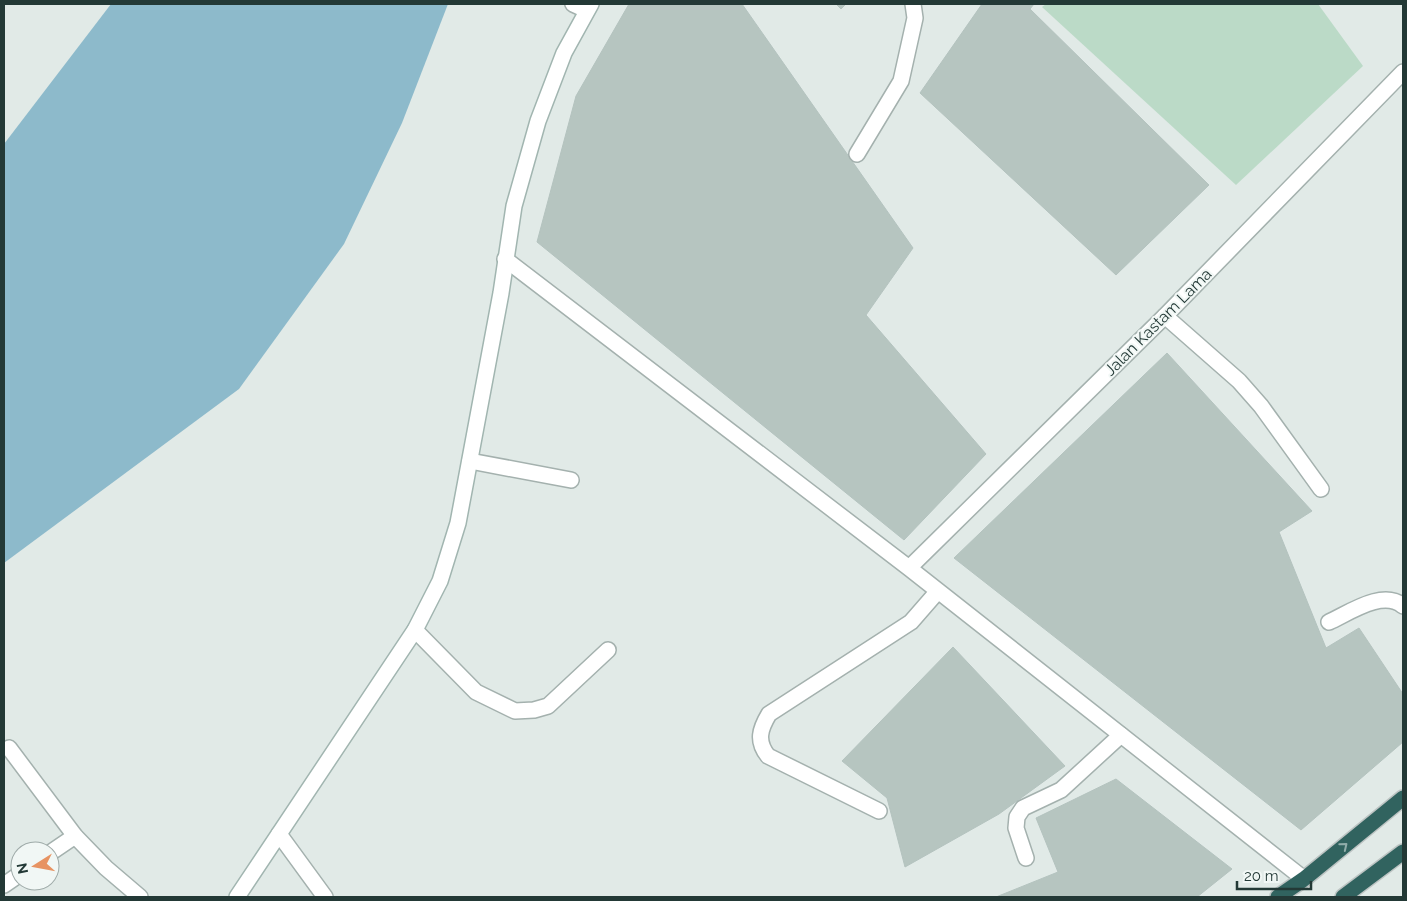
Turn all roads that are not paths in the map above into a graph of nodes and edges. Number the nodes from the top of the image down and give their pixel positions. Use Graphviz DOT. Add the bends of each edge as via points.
graph roads {
  1 [pos="913,4"];
  2 [pos="583,6"];
  3 [pos="1403,72"];
  4 [pos="857,154"];
  5 [pos="505,259"];
  6 [pos="1165,316"];
  7 [pos="470,461"];
  8 [pos="572,480"];
  9 [pos="1321,489"];
  10 [pos="909,568"];
  11 [pos="938,591"];
  12 [pos="1403,606"];
  13 [pos="1329,622"];
  14 [pos="416,630"];
  15 [pos="608,650"];
  16 [pos="1121,735"];
  17 [pos="9,748"];
  18 [pos="1403,798"];
  19 [pos="879,811"];
  20 [pos="279,834"];
  21 [pos="75,836"];
  22 [pos="60,847"];
  23 [pos="1403,852"];
  24 [pos="1026,858"];
  25 [pos="1304,879"];
  26 [pos="140,897"];
  27 [pos="237,897"];
  28 [pos="325,897"];
  29 [pos="1278,897"];
  30 [pos="1343,897"];
  1 -- 4 [label="street" via="915,18 901,81"];
  2 -- 5 [label="street" via="538,121 514,206"];
  3 -- 6 [label="street, Jalan Kastam Lama"];
  5 -- 7 [label="street"];
  5 -- 10 [label="street"];
  6 -- 9 [label="street" via="1239,381"];
  6 -- 10 [label="street, Jalan Kastam Lama"];
  7 -- 8 [label="street"];
  7 -- 14 [label="street" via="458,523 440,581"];
  10 -- 11 [label="street"];
  11 -- 16 [label="street"];
  11 -- 19 [label="street" via="910,622 768,714 762,726 759,738 768,756"];
  12 -- 13 [label="street" via="1390,600 1374,601"];
  14 -- 15 [label="street" via="476,692 516,711 548,706"];
  14 -- 20 [label="street"];
  16 -- 24 [label="street" via="1061,790 1023,808 1017,817 1016,828"];
  16 -- 25 [label="street"];
  17 -- 21 [label="street"];
  25 -- 18 [label="highway, one-way"];
  20 -- 27 [label="street"];
  20 -- 28 [label="street"];
  21 -- 22 [label="street"];
  21 -- 26 [label="street"];
  23 -- 30 [label="highway"];
  25 -- 29 [label="highway"];
}
